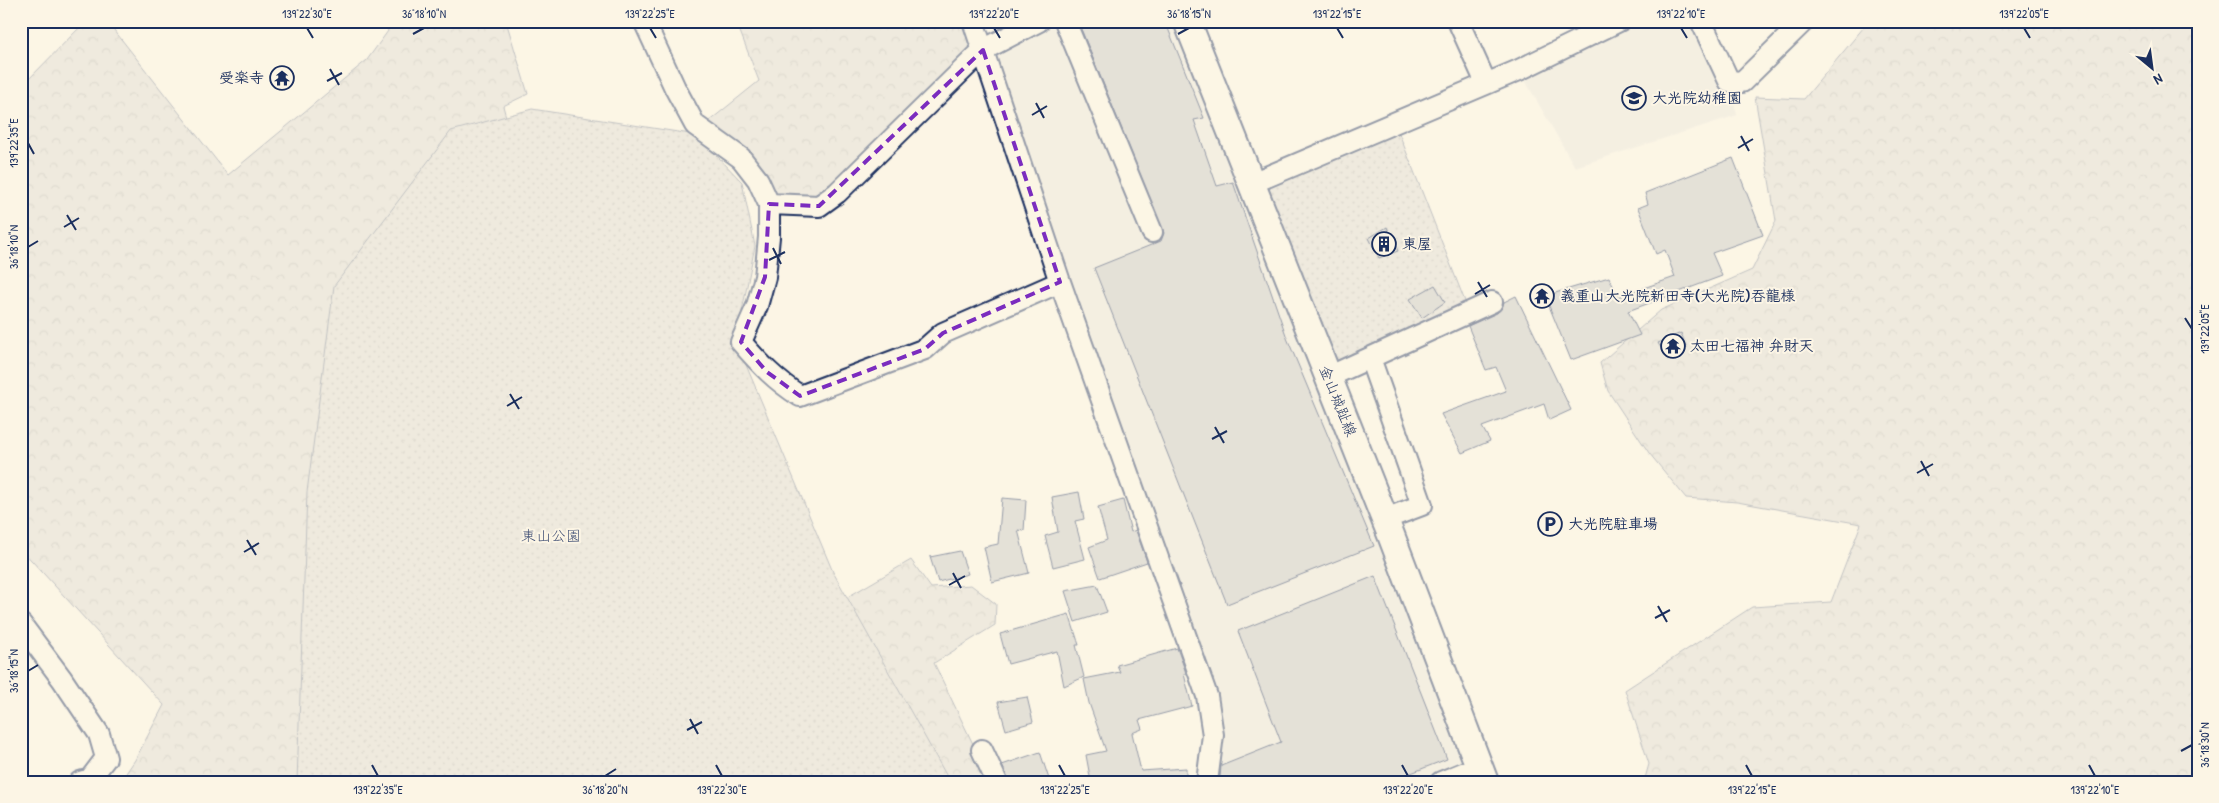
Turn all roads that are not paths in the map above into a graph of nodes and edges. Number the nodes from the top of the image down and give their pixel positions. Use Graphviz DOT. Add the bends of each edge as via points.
graph roads {
  1 [pos="644,21"];
  2 [pos="973,21"];
  3 [pos="1039,21"];
  4 [pos="1065,21"];
  5 [pos="1187,21"];
  6 [pos="1458,21"];
  7 [pos="1619,21"];
  8 [pos="1701,21"];
  9 [pos="1804,21"];
  10 [pos="983,50"];
  11 [pos="1486,83"];
  12 [pos="1250,184"];
  13 [pos="769,204"];
  14 [pos="1152,232"];
  15 [pos="1060,282"];
  16 [pos="1492,302"];
  17 [pos="1370,358"];
  18 [pos="1328,378"];
  19 [pos="1385,519"];
  20 [pos="21,624"];
  21 [pos="982,750"];
  22 [pos="1483,774"];
  23 [pos="80,782"];
  24 [pos="997,782"];
  25 [pos="1207,782"];
  26 [pos="1441,782"];
  1 -- 13 [label="street" via="695,125 741,158 758,180"];
  2 -- 10 [label="street"];
  3 -- 10 [label="street"];
  4 -- 14 [label="street"];
  5 -- 12 [label="main road, 金山城趾線"];
  6 -- 11 [label="street"];
  7 -- 11 [label="street"];
  8 -- 9 [label="street" via="1729,81 1742,82"];
  10 -- 13 [label="street" via="819,206"];
  10 -- 15 [label="street"];
  11 -- 12 [label="street"];
  12 -- 18 [label="main road, 金山城趾線"];
  13 -- 15 [label="street" via="765,277 757,306 741,342 767,372 800,396 925,349 943,333"];
  15 -- 25 [label="street" via="1207,696 1213,735"];
  16 -- 17 [label="street"];
  17 -- 18 [label="street"];
  17 -- 19 [label="street" via="1422,505"];
  18 -- 19 [label="main road, 金山城趾線"];
  19 -- 22 [label="main road, 金山城趾線"];
  20 -- 23 [label="street" via="98,734 106,758 90,779"];
  21 -- 24 [label="street"];
  22 -- 26 [label="street"];
}
